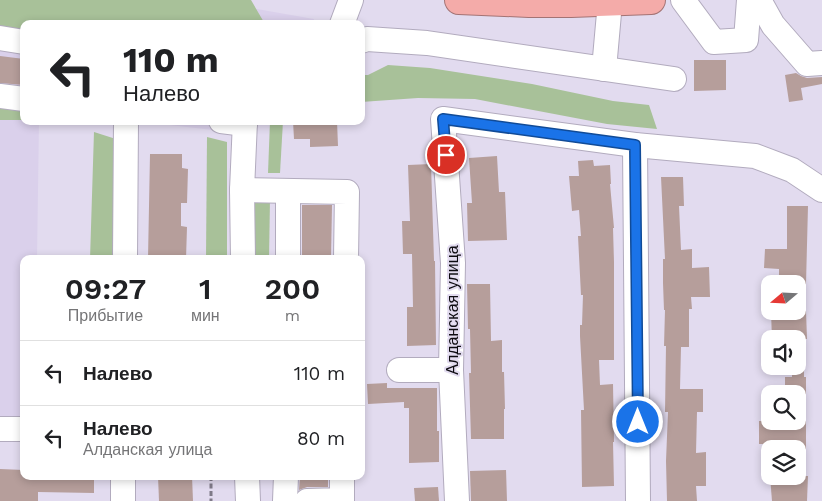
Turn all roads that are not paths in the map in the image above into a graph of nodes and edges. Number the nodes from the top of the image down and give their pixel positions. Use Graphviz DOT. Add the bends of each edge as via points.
graph roads {
  1 [pos="351,0"];
  2 [pos="459,0"];
  3 [pos="651,0"];
  4 [pos="683,0"];
  5 [pos="748,0"];
  6 [pos="759,0"];
  7 [pos="610,2"];
  8 [pos="344,20"];
  9 [pos="0,38"];
  10 [pos="365,40"];
  11 [pos="20,41"];
  12 [pos="822,63"];
  13 [pos="604,69"];
  14 [pos="674,79"];
  15 [pos="0,96"];
  16 [pos="20,98"];
  17 [pos="126,125"];
  18 [pos="245,125"];
  19 [pos="635,145"];
  20 [pos="242,190"];
  21 [pos="822,190"];
  22 [pos="288,191"];
  23 [pos="125,255"];
  24 [pos="243,255"];
  25 [pos="288,255"];
  26 [pos="346,255"];
  27 [pos="399,370"];
  28 [pos="451,370"];
  29 [pos="0,429"];
  30 [pos="20,429"];
  31 [pos="123,480"];
  32 [pos="247,480"];
  33 [pos="286,480"];
  34 [pos="342,480"];
  35 [pos="123,501"];
  36 [pos="248,501"];
  37 [pos="285,501"];
  38 [pos="307,501"];
  39 [pos="457,501"];
  40 [pos="638,501"];
  1 -- 8 [label="street"];
  2 -- 7 [label="highway"];
  3 -- 7 [label="highway"];
  4 -- 5 [label="street" via="714,42 746,40"];
  6 -- 12 [label="street" via="773,26 807,64"];
  7 -- 13 [label="street"];
  9 -- 11 [label="street"];
  10 -- 13 [label="street" via="427,43"];
  13 -- 14 [label="street"];
  15 -- 16 [label="street"];
  17 -- 23 [label="street"];
  18 -- 20 [label="street"];
  19 -- 21 [label="street" via="755,156 792,170"];
  19 -- 28 [label="street, Алданская улица" via="443,119 453,263"];
  19 -- 40 [label="street"];
  20 -- 22 [label="street"];
  20 -- 24 [label="street"];
  22 -- 25 [label="street"];
  22 -- 26 [label="street" via="347,192"];
  27 -- 28 [label="street"];
  28 -- 39 [label="street, Алданская улица"];
  29 -- 30 [label="street"];
  31 -- 35 [label="street"];
  32 -- 36 [label="street"];
  33 -- 37 [label="street"];
  34 -- 38 [label="street" via="342,500"];
}
